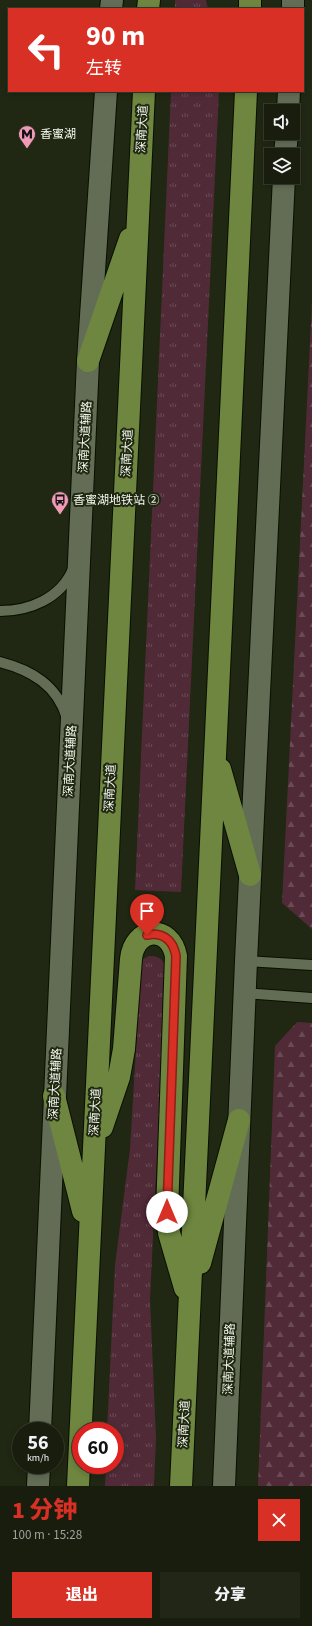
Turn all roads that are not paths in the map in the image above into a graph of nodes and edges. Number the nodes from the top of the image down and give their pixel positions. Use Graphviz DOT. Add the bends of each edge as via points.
graph roads {
  1 [pos="106,92"];
  2 [pos="144,92"];
  3 [pos="246,92"];
  4 [pos="289,92"];
  5 [pos="288,104"];
  6 [pos="284,184"];
  7 [pos="138,215"];
  8 [pos="88,361"];
  9 [pos="79,548"];
  10 [pos="0,611"];
  11 [pos="0,662"];
  12 [pos="71,730"];
  13 [pos="215,752"];
  14 [pos="250,875"];
  15 [pos="246,961"];
  16 [pos="312,965"];
  17 [pos="245,994"];
  18 [pos="312,998"];
  19 [pos="54,1096"];
  20 [pos="239,1120"];
  21 [pos="92,1170"];
  22 [pos="89,1234"];
  23 [pos="189,1303"];
  24 [pos="40,1422"];
  25 [pos="39,1474"];
  26 [pos="38,1486"];
  27 [pos="78,1486"];
  28 [pos="181,1486"];
  29 [pos="224,1486"];
  1 -- 8 [label="main road, 深南大道辅路"];
  2 -- 7 [label="main road, 深南大道"];
  3 -- 13 [label="main road, 深南大道"];
  4 -- 5 [label="main road"];
  6 -- 14 [label="main road, 深南大道辅路"];
  7 -- 8 [label="main road"];
  7 -- 21 [label="main road, 深南大道"];
  8 -- 9 [label="main road, 深南大道辅路"];
  9 -- 10 [label="lane" via="71,574 55,594 23,609"];
  9 -- 12 [label="main road, 深南大道辅路"];
  11 -- 12 [label="lane" via="26,670 49,687 65,712"];
  12 -- 19 [label="main road, 深南大道辅路"];
  13 -- 14 [label="main road"];
  13 -- 23 [label="main road, 深南大道"];
  14 -- 15 [label="main road, 深南大道辅路"];
  15 -- 16 [label="lane"];
  15 -- 17 [label="main road, 深南大道辅路"];
  17 -- 18 [label="lane"];
  17 -- 20 [label="main road, 深南大道辅路"];
  19 -- 22 [label="main road"];
  19 -- 24 [label="main road, 深南大道辅路"];
  20 -- 23 [label="main road"];
  20 -- 29 [label="main road, 深南大道辅路"];
  21 -- 22 [label="main road, 深南大道"];
  21 -- 23 [label="main road" via="119,1077 124,1049 131,952 141,938 153,934 160,935 171,943 176,956 167,1212 169,1233"];
  22 -- 27 [label="main road, 深南大道"];
  23 -- 28 [label="main road, 深南大道"];
  25 -- 26 [label="main road"];
}
